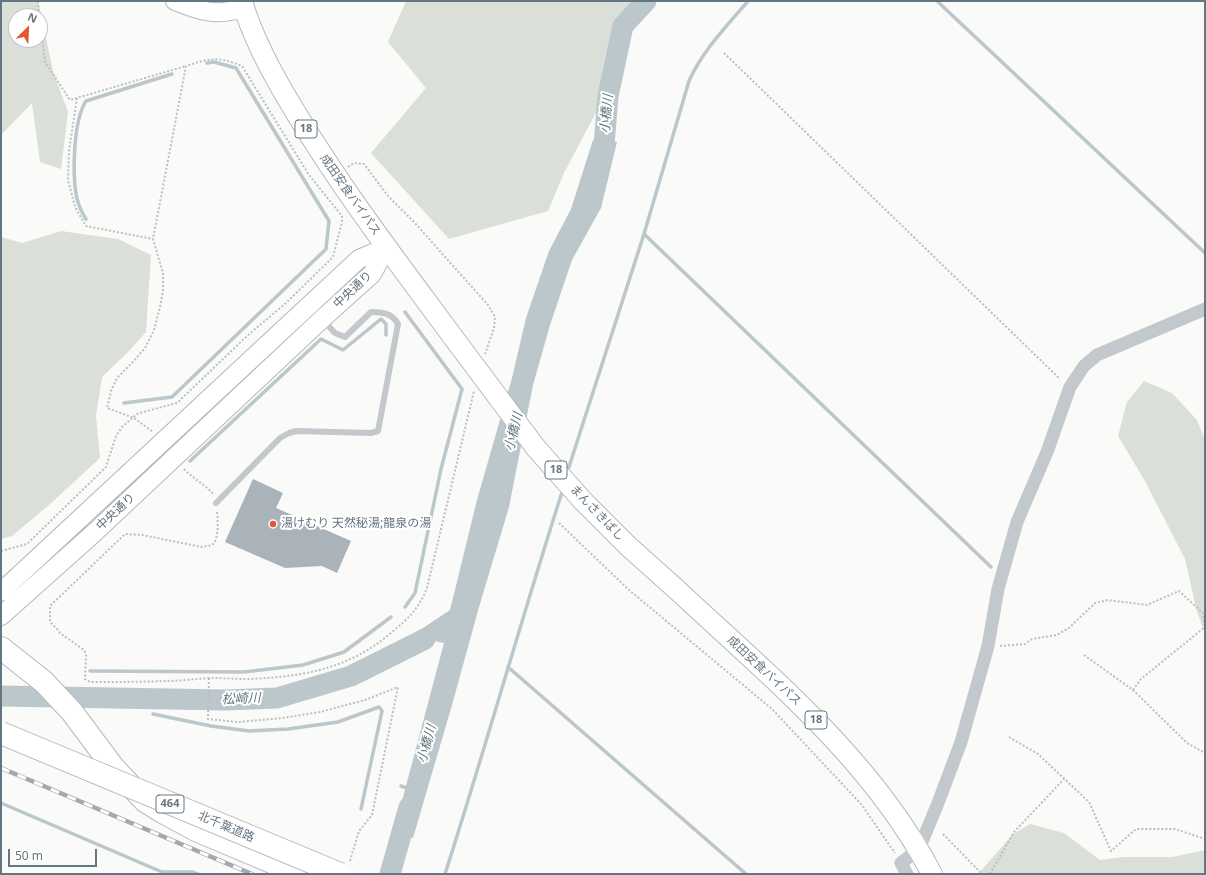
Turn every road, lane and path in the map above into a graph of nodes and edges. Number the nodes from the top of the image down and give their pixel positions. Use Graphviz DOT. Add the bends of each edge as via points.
graph roads {
  1 [pos="175,1"];
  2 [pos="243,5"];
  3 [pos="43,48"];
  4 [pos="724,53"];
  5 [pos="186,66"];
  6 [pos="77,98"];
  7 [pos="335,175"];
  8 [pos="153,239"];
  9 [pos="387,247"];
  10 [pos="1205,309"];
  11 [pos="315,312"];
  12 [pos="453,337"];
  13 [pos="485,356"];
  14 [pos="476,385"];
  15 [pos="1070,387"];
  16 [pos="134,418"];
  17 [pos="161,443"];
  18 [pos="174,458"];
  19 [pos="216,503"];
  20 [pos="559,523"];
  21 [pos="1,551"];
  22 [pos="674,588"];
  23 [pos="1,592"];
  24 [pos="1,616"];
  25 [pos="1205,628"];
  26 [pos="988,646"];
  27 [pos="2,649"];
  28 [pos="1084,655"];
  29 [pos="209,678"];
  30 [pos="1132,690"];
  31 [pos="1,733"];
  32 [pos="1009,737"];
  33 [pos="1205,753"];
  34 [pos="1065,778"];
  35 [pos="943,834"];
  36 [pos="1205,840"];
  37 [pos="919,849"];
  38 [pos="904,868"];
  39 [pos="344,870"];
  40 [pos="300,874"];
  41 [pos="932,874"];
  42 [pos="982,874"];
  43 [pos="990,874"];
  1 -- 2 [label="street" via="210,13 230,12"];
  2 -- 7 [label="main road, 成田安食バイパス / 18" via="260,47 282,89"];
  3 -- 6 [label="path" via="45,62 70,100"];
  4 -- 15 [label="path"];
  5 -- 6 [label="path"];
  5 -- 8 [label="path"];
  5 -- 16 [label="path" via="209,58 228,60 242,66 309,175 342,216 342,222 333,257 286,303 246,336 176,403 143,412"];
  6 -- 8 [label="path" via="69,151 68,180 75,207 86,226"];
  7 -- 9 [label="main road, 成田安食バイパス / 18"];
  7 -- 13 [label="path" via="354,163 364,164 388,196 488,305 495,317"];
  8 -- 16 [label="path" via="163,273 163,291 154,330 145,348 116,378 107,408"];
  9 -- 11 [label="street, 中央通り" via="372,274"];
  9 -- 12 [label="main road, 成田安食バイパス / 18"];
  10 -- 15 [label="street" via="1097,355 1084,366"];
  11 -- 17 [label="street, 中央通り"];
  11 -- 18 [label="street, 中央通り"];
  11 -- 19 [label="lane" via="335,333 345,337 371,312 383,312 395,318 398,324 378,431 289,433 280,438"];
  12 -- 22 [label="main road, まんさきばし / 18, bridge" via="536,448 628,546"];
  14 -- 29 [label="path" via="427,588 422,601 410,618 366,651 321,670 289,676 247,679"];
  15 -- 26 [label="street" via="1047,452 1017,522 998,589"];
  16 -- 17 [label="path" via="154,432"];
  16 -- 21 [label="path" via="122,427 116,436 106,467 27,544"];
  17 -- 23 [label="street, 中央通り"];
  18 -- 19 [label="path" via="190,476 211,491"];
  18 -- 24 [label="street, 中央通り"];
  19 -- 29 [label="path" via="218,524 216,540 211,545 202,547 125,534 50,606 50,622 60,633 84,650 85,679 90,682"];
  20 -- 38 [label="path" via="629,590 772,710 861,804"];
  22 -- 37 [label="main road, 成田安食バイパス / 18" via="835,739"];
  25 -- 26 [label="path" via="1203,613 1179,591 1147,605 1108,600 1095,603 1069,628 1057,635 1032,639 1025,644"];
  25 -- 30 [label="path" via="1141,679"];
  26 -- 37 [label="street" via="961,742"];
  27 -- 40 [label="highway, bridge" via="44,682 72,712 113,767 145,801 196,830"];
  28 -- 30 [label="path"];
  29 -- 39 [label="path" via="208,719 238,722 320,712 365,700 398,687 372,815 359,831"];
  30 -- 33 [label="path" via="1187,743"];
  31 -- 39 [label="highway, 北千葉道路 / 464, bridge"];
  32 -- 34 [label="path" via="1038,754"];
  34 -- 36 [label="path" via="1089,802 1111,851 1136,829 1174,829"];
  34 -- 43 [label="path" via="1014,832"];
  35 -- 42 [label="path"];
  37 -- 38 [label="street"];
  37 -- 41 [label="main road, 成田安食バイパス / 18"];
}
